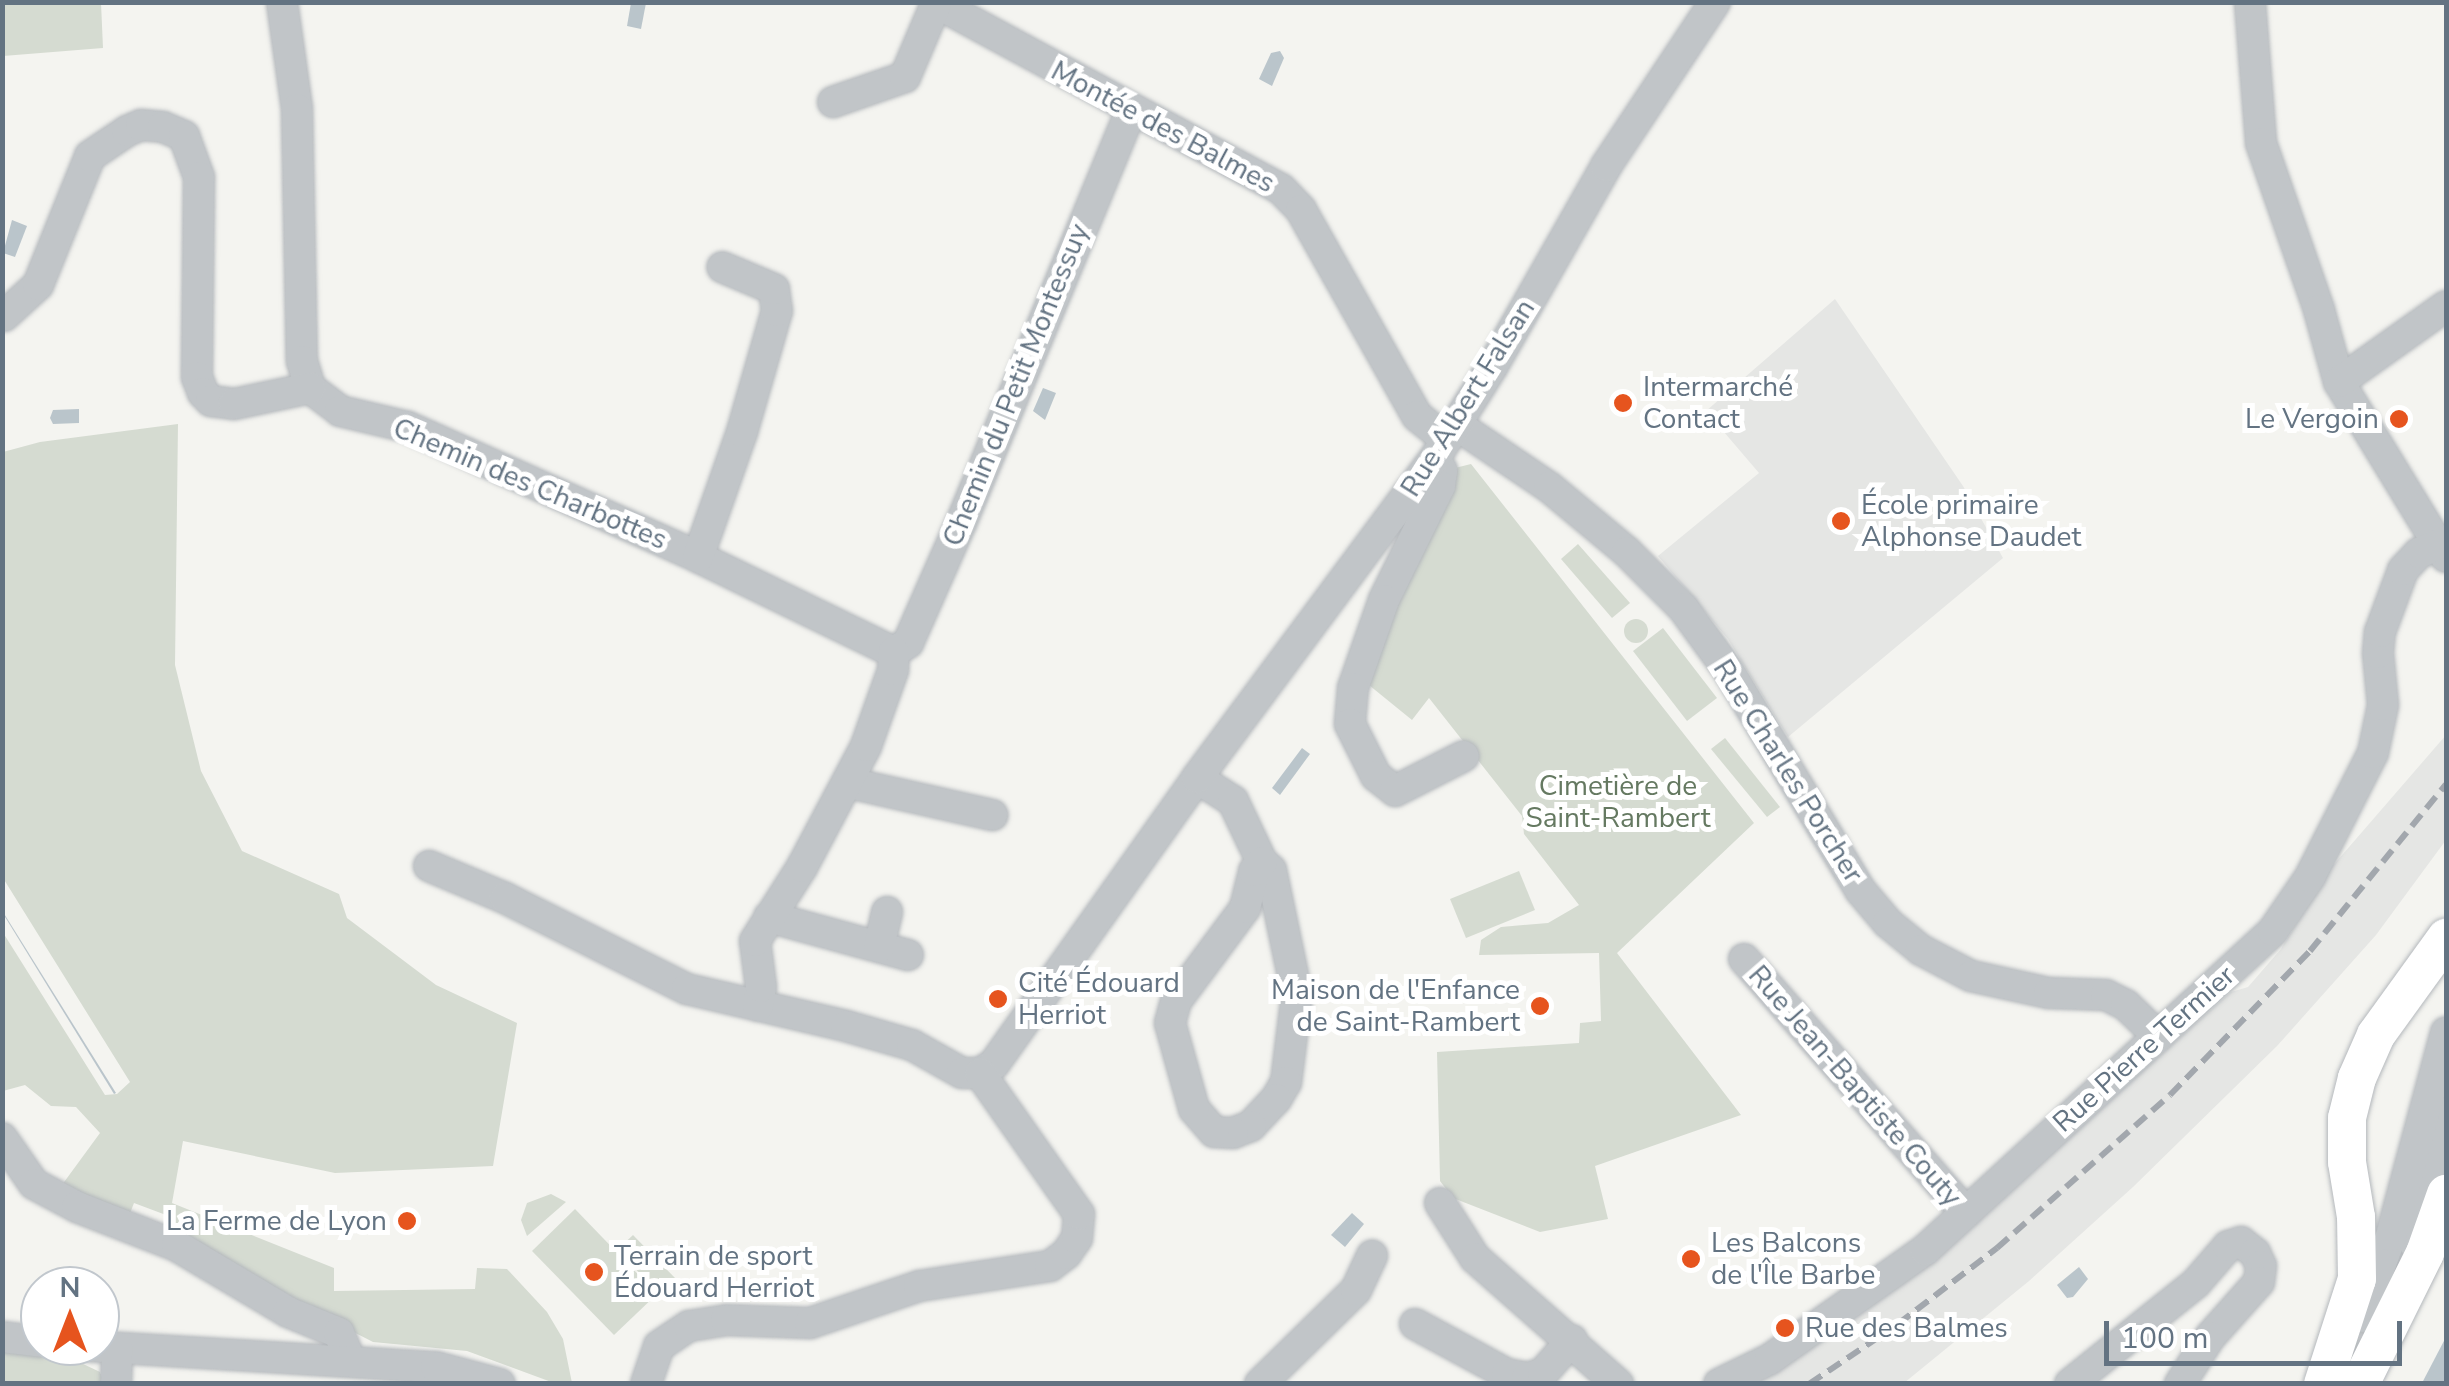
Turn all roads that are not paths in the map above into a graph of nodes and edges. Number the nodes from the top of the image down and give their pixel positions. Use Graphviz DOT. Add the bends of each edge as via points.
graph roads {
  1 [pos="282,2"];
  2 [pos="1715,2"];
  3 [pos="2250,2"];
  4 [pos="936,3"];
  5 [pos="834,102"];
  6 [pos="1130,112"];
  7 [pos="722,267"];
  8 [pos="2446,306"];
  9 [pos="4,316"];
  10 [pos="2346,376"];
  11 [pos="310,388"];
  12 [pos="1446,441"];
  13 [pos="2445,544"];
  14 [pos="698,557"];
  15 [pos="894,652"];
  16 [pos="1464,756"];
  17 [pos="1197,778"];
  18 [pos="849,783"];
  19 [pos="992,815"];
  20 [pos="1262,862"];
  21 [pos="429,866"];
  22 [pos="888,912"];
  23 [pos="769,917"];
  24 [pos="2446,938"];
  25 [pos="1744,959"];
  26 [pos="758,1006"];
  27 [pos="2446,1032"];
  28 [pos="2158,1036"];
  29 [pos="980,1073"];
  30 [pos="2446,1113"];
  31 [pos="2,1138"];
  32 [pos="2438,1186"];
  33 [pos="1440,1203"];
  34 [pos="1966,1213"];
  35 [pos="2356,1217"];
  36 [pos="2391,1236"];
  37 [pos="1372,1256"];
  38 [pos="1415,1324"];
  39 [pos="1572,1340"];
  40 [pos="120,1348"];
  41 [pos="350,1360"];
  42 [pos="500,1384"];
  43 [pos="646,1384"];
  44 [pos="1260,1384"];
  45 [pos="1618,1384"];
  46 [pos="1720,1384"];
  47 [pos="2070,1384"];
  48 [pos="2180,1384"];
  49 [pos="2324,1384"];
  50 [pos="2360,1384"];
  1 -- 11 [label="street" via="297,110 302,361"];
  2 -- 12 [label="street, Rue Albert Falsan" via="1606,166"];
  3 -- 10 [label="street, Rue Pierre Termier" via="2261,143"];
  4 -- 5 [label="street, Montée des Balmes" via="905,78"];
  4 -- 6 [label="street, Montée des Balmes"];
  6 -- 12 [label="street, Montée des Balmes" via="1281,189 1301,210 1417,416"];
  6 -- 15 [label="street, Chemin du Petit Montessuy" via="961,523 908,643"];
  7 -- 14 [label="street, Chemin des Charbottes" via="774,289 777,312"];
  8 -- 10 [label="street"];
  9 -- 11 [label="street" via="38,285 90,156 127,130 163,127 184,136 199,177 203,393 234,404"];
  10 -- 13 [label="street, Rue Pierre Termier"];
  11 -- 14 [label="street, Chemin des Charbottes" via="340,411 408,427"];
  12 -- 16 [label="street" via="1440,486 1384,600 1353,688 1350,724 1376,776 1398,802"];
  12 -- 17 [label="street, Rue Albert Falsan"];
  12 -- 28 [label="street, Rue Charles Porcher" via="1549,487 1683,608 1728,670 1860,890 1921,950 1971,976 2050,994 2106,995 2126,1004"];
  13 -- 28 [label="street, Rue Pierre Termier" via="2419,554 2403,570 2378,653 2380,728 2362,779 2310,877 2273,931"];
  14 -- 15 [label="street, Chemin des Charbottes"];
  15 -- 18 [label="street"];
  17 -- 20 [label="street" via="1233,801"];
  17 -- 29 [label="street, Rue Albert Falsan" via="994,1064"];
  18 -- 19 [label="street"];
  18 -- 23 [label="street"];
  20 -- 20 [label="street" via="1246,908 1176,1001 1170,1023 1194,1109 1214,1132 1251,1126 1276,1099 1288,1069 1298,994 1271,870"];
  21 -- 26 [label="street" via="660,978"];
  22 -- 23 [label="street" via="894,951"];
  23 -- 26 [label="street" via="755,941"];
  24 -- 35 [label="main road" via="2376,1034 2357,1078 2346,1118"];
  25 -- 34 [label="street, Rue Jean-Baptiste Couty"];
  26 -- 29 [label="street" via="912,1046 962,1073"];
  27 -- 36 [label="street"];
  28 -- 34 [label="street, Rue Pierre Termier"];
  29 -- 43 [label="street" via="1079,1214 1077,1238 1066,1254 1050,1266 918,1286 810,1323 726,1320 689,1326 660,1346"];
  30 -- 32 [label="street"];
  31 -- 41 [label="street" via="34,1184 177,1246 288,1312 338,1333"];
  32 -- 36 [label="street" via="2410,1225"];
  32 -- 50 [label="main road" via="2426,1254"];
  33 -- 39 [label="street" via="1475,1258"];
  34 -- 46 [label="street, Rue Pierre Termier" via="1925,1250 1770,1359"];
  35 -- 36 [label="street" via="2370,1232"];
  35 -- 49 [label="main road" via="2358,1279"];
  36 -- 49 [label="street" via="2361,1320"];
  37 -- 44 [label="street" via="1356,1290"];
  38 -- 39 [label="street" via="1527,1378 1544,1373"];
  39 -- 45 [label="street"];
  40 -- 41 [label="street"];
  41 -- 42 [label="street" via="436,1367"];
  47 -- 48 [label="street" via="2196,1284 2228,1246 2241,1242 2261,1266 2259,1282 2210,1337"];
}
